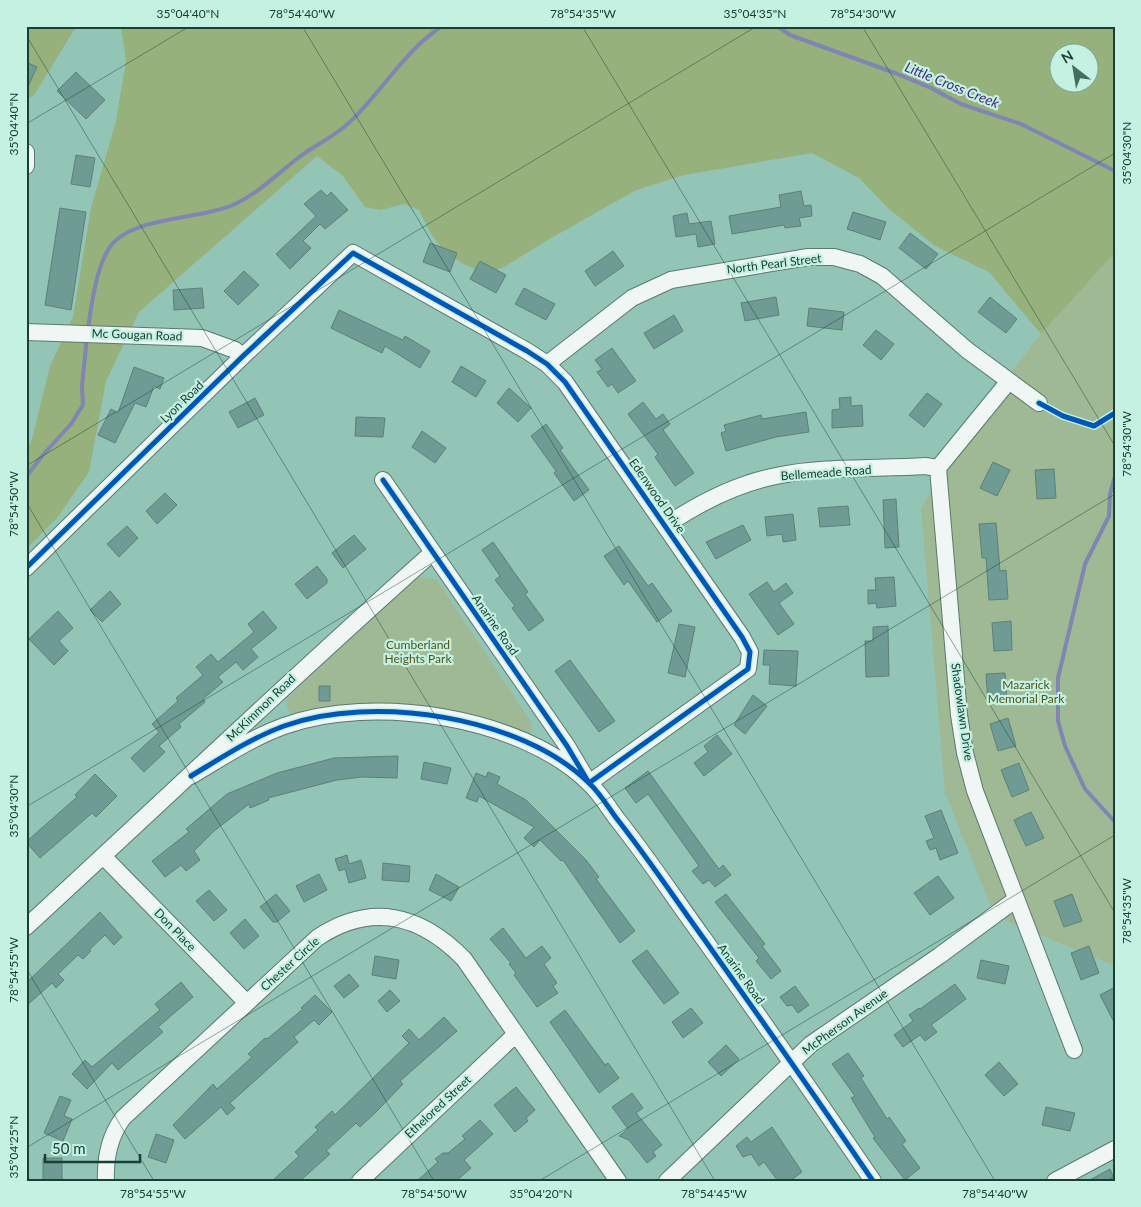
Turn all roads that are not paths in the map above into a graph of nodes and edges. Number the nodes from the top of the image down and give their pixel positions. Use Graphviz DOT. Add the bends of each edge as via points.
graph roads {
  1 [pos="26,152"];
  2 [pos="26,166"];
  3 [pos="354,253"];
  4 [pos="26,332"];
  5 [pos="242,357"];
  6 [pos="547,364"];
  7 [pos="1009,381"];
  8 [pos="1039,403"];
  9 [pos="938,468"];
  10 [pos="383,480"];
  11 [pos="665,526"];
  12 [pos="432,552"];
  13 [pos="26,568"];
  14 [pos="191,776"];
  15 [pos="589,782"];
  16 [pos="103,856"];
  17 [pos="1015,900"];
  18 [pos="26,927"];
  19 [pos="247,1003"];
  20 [pos="516,1034"];
  21 [pos="1074,1050"];
  22 [pos="792,1062"];
  23 [pos="1115,1148"];
  24 [pos="106,1181"];
  25 [pos="360,1181"];
  26 [pos="618,1181"];
  27 [pos="667,1181"];
  28 [pos="872,1181"];
  29 [pos="1055,1181"];
  1 -- 2 [label="street"];
  3 -- 5 [label="street, Lyon Road"];
  3 -- 6 [label="street, Edenwood Drive"];
  4 -- 5 [label="street, Mc Gougan Road" via="202,338 235,350"];
  5 -- 13 [label="street, Lyon Road"];
  6 -- 7 [label="street, North Pearl Street" via="632,298 671,280 817,256 852,261 875,271 967,350"];
  6 -- 11 [label="street, Edenwood Drive" via="566,382"];
  7 -- 8 [label="street, North Pearl Street"];
  7 -- 9 [label="street"];
  9 -- 11 [label="street, Bellemeade Road" via="925,466 777,476 727,491"];
  9 -- 17 [label="street, Shadowlawn Drive" via="965,753 975,791"];
  10 -- 12 [label="street, Anarine Road"];
  11 -- 15 [label="street, Edenwood Drive" via="742,637 751,661 742,675"];
  12 -- 14 [label="street, McKimmon Road" via="314,658"];
  12 -- 15 [label="street, Anarine Road"];
  14 -- 15 [label="street, Anarine Road" via="252,740 286,725 324,716 376,712 437,716 504,732 551,755"];
  14 -- 16 [label="street, McKimmon Road"];
  15 -- 22 [label="street, Anarine Road"];
  16 -- 18 [label="street, McKimmon Road"];
  16 -- 19 [label="street, Don Place"];
  17 -- 21 [label="street, Shadowlawn Drive"];
  17 -- 22 [label="street, McPherson Avenue" via="811,1044"];
  19 -- 20 [label="street, Chester Circle" via="332,928 364,918 390,917 423,927 452,947 464,959"];
  19 -- 24 [label="street, Chester Circle" via="123,1118 110,1140"];
  20 -- 25 [label="street, Ethelored Street"];
  20 -- 26 [label="street, Chester Circle"];
  22 -- 27 [label="street, McPherson Avenue"];
  22 -- 28 [label="street, Anarine Road"];
  23 -- 29 [label="street"];
}
